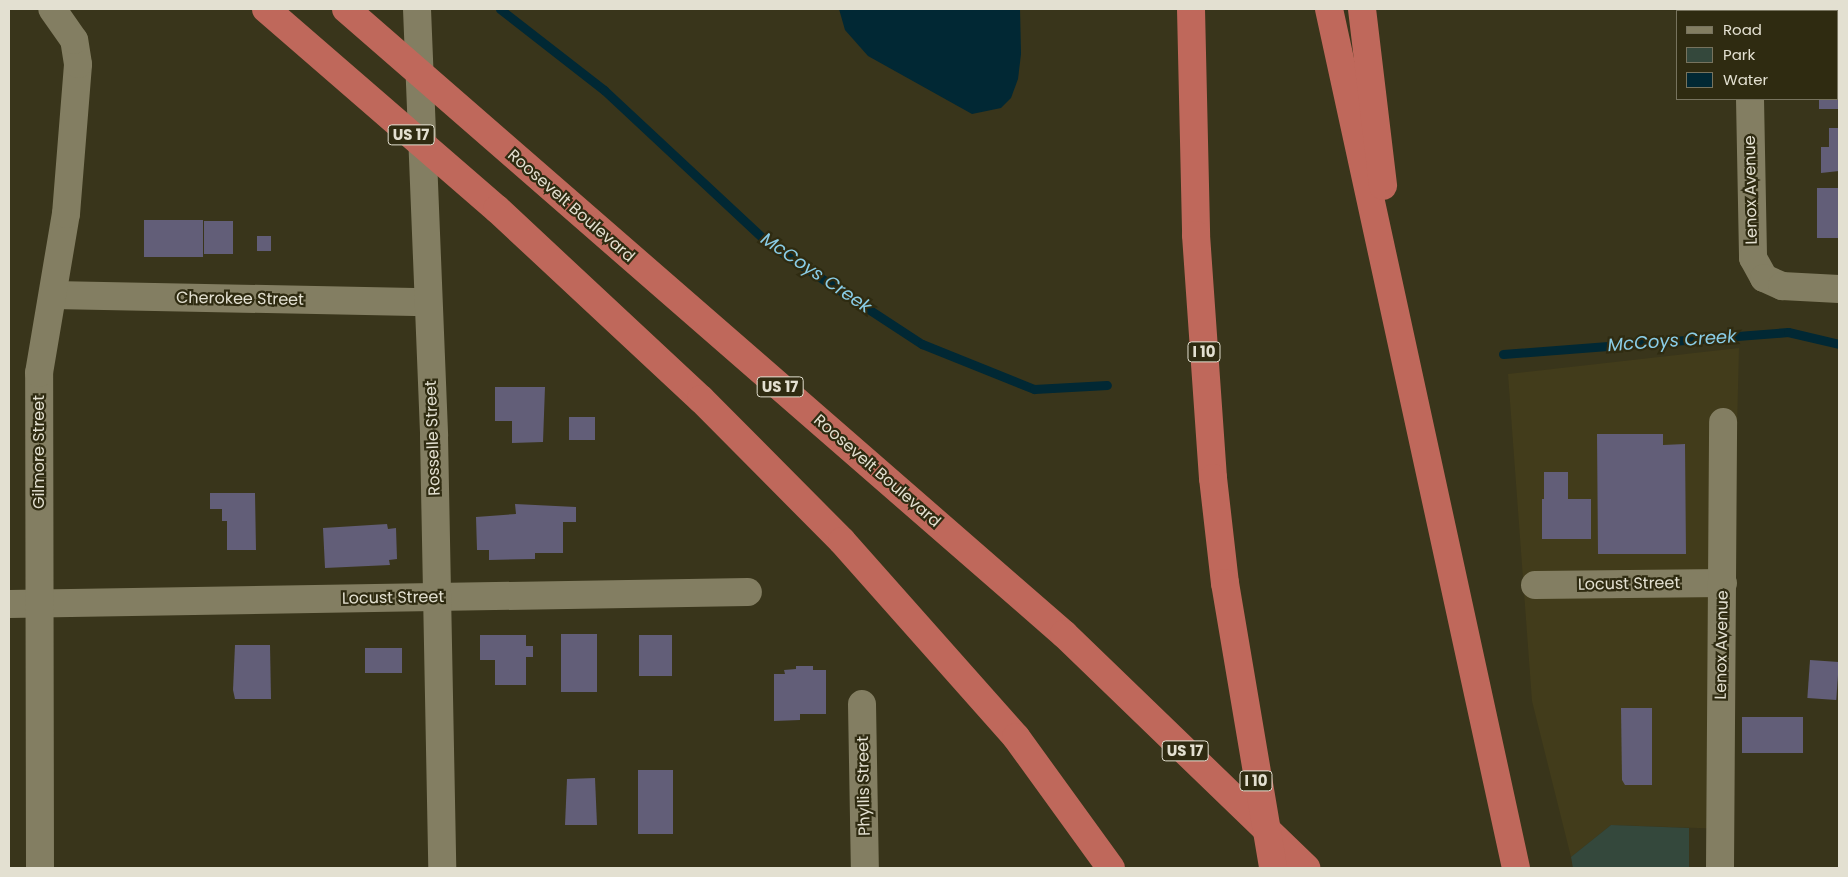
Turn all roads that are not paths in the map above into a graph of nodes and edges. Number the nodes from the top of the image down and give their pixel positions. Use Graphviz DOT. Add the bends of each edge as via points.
graph roads {
  1 [pos="52,9"];
  2 [pos="266,9"];
  3 [pos="346,9"];
  4 [pos="417,9"];
  5 [pos="1184,9"];
  6 [pos="1191,9"];
  7 [pos="1328,9"];
  8 [pos="1362,9"];
  9 [pos="1192,41"];
  10 [pos="1750,100"];
  11 [pos="1839,289"];
  12 [pos="53,295"];
  13 [pos="428,302"];
  14 [pos="1402,348"];
  15 [pos="1723,422"];
  16 [pos="1723,583"];
  17 [pos="1535,585"];
  18 [pos="748,592"];
  19 [pos="438,597"];
  20 [pos="9,604"];
  21 [pos="38,604"];
  22 [pos="862,704"];
  23 [pos="40,868"];
  24 [pos="442,868"];
  25 [pos="865,868"];
  26 [pos="1111,868"];
  27 [pos="1274,868"];
  28 [pos="1306,868"];
  29 [pos="1516,868"];
  30 [pos="1720,868"];
  1 -- 12 [label="street, Gilmore Street" via="74,40 78,64 66,214"];
  2 -- 26 [label="highway, US 17" via="497,209 700,399 842,541 1016,737"];
  3 -- 28 [label="highway, Roosevelt Boulevard / US 17" via="1064,634"];
  4 -- 13 [label="street, Rosselle Street"];
  5 -- 9 [label="highway"];
  6 -- 9 [label="highway, I 10"];
  7 -- 14 [label="highway"];
  8 -- 14 [label="highway"];
  9 -- 27 [label="highway, I 10" via="1196,235 1213,478 1225,583"];
  10 -- 11 [label="street, Lenox Avenue" via="1753,258 1764,278 1782,286"];
  12 -- 13 [label="street, Cherokee Street"];
  12 -- 21 [label="street, Gilmore Street" via="39,373"];
  13 -- 19 [label="street, Rosselle Street"];
  14 -- 29 [label="highway"];
  15 -- 16 [label="street, Lenox Avenue"];
  16 -- 17 [label="street, Locust Street"];
  16 -- 30 [label="street, Lenox Avenue"];
  18 -- 19 [label="street, Locust Street"];
  19 -- 21 [label="street, Locust Street"];
  19 -- 24 [label="street, Rosselle Street"];
  20 -- 21 [label="street, Locust Street"];
  21 -- 23 [label="street, Gilmore Street"];
  22 -- 25 [label="street, Phyllis Street"];
}
